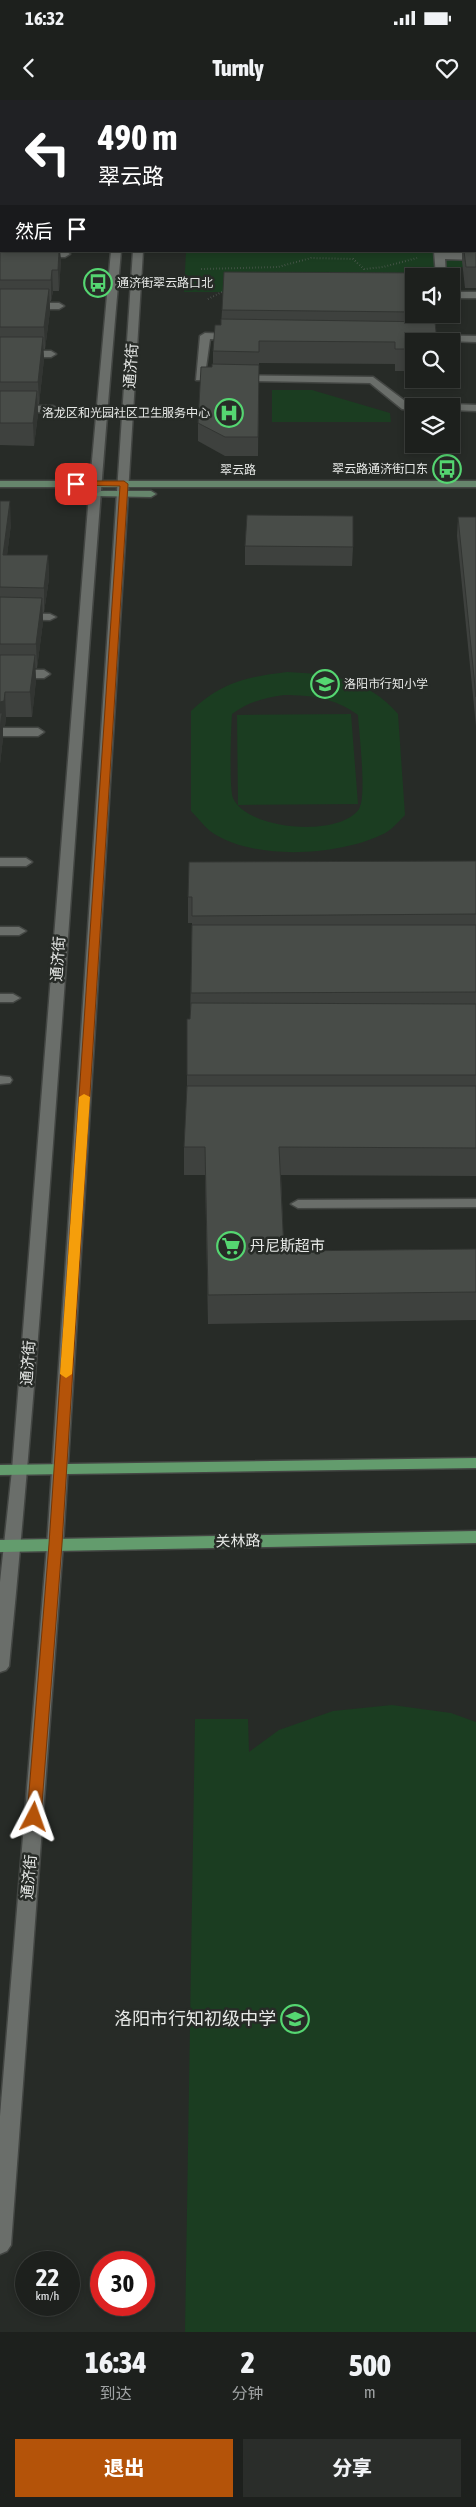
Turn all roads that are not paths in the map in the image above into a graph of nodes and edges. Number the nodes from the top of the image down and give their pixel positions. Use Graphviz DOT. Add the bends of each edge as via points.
graph roads {
  1 [pos="116,252"];
  2 [pos="138,252"];
  3 [pos="0,254"];
  4 [pos="65,254"];
  5 [pos="440,254"];
  6 [pos="476,257"];
  7 [pos="441,268"];
  8 [pos="460,295"];
  9 [pos="476,295"];
  10 [pos="0,306"];
  11 [pos="59,306"];
  12 [pos="244,337"];
  13 [pos="460,339"];
  14 [pos="476,339"];
  15 [pos="0,354"];
  16 [pos="51,354"];
  17 [pos="405,406"];
  18 [pos="460,408"];
  19 [pos="476,408"];
  20 [pos="0,409"];
  21 [pos="53,409"];
  22 [pos="0,484"];
  23 [pos="476,484"];
  24 [pos="94,489"];
  25 [pos="123,489"];
  26 [pos="0,494"];
  27 [pos="476,494"];
  28 [pos="0,616"];
  29 [pos="50,616"];
  30 [pos="0,674"];
  31 [pos="44,674"];
  32 [pos="0,732"];
  33 [pos="38,732"];
  34 [pos="0,862"];
  35 [pos="26,862"];
  36 [pos="0,931"];
  37 [pos="19,931"];
  38 [pos="476,1202"];
  39 [pos="298,1204"];
  40 [pos="476,1462"];
  41 [pos="0,1470"];
  42 [pos="20,1470"];
  43 [pos="60,1470"];
  44 [pos="476,1537"];
  45 [pos="55,1544"];
  46 [pos="5,1546"];
  47 [pos="0,1666"];
  48 [pos="0,2245"];
  1 -- 24 [label="street, 通济街"];
  2 -- 25 [label="street, 通济街"];
  3 -- 4 [label="street"];
  5 -- 6 [label="street"];
  5 -- 7 [label="street"];
  8 -- 9 [label="street"];
  10 -- 11 [label="street"];
  12 -- 17 [label="street" via="205,336 200,378 373,380"];
  13 -- 14 [label="street"];
  15 -- 16 [label="street"];
  18 -- 19 [label="street"];
  20 -- 21 [label="street"];
  22 -- 24 [label="street, 翠云路"];
  23 -- 25 [label="street, 翠云路"];
  24 -- 25 [label="street, 翠云路"];
  24 -- 26 [label="street, 翠云路"];
  24 -- 42 [label="street, 通济街"];
  25 -- 27 [label="street, 翠云路"];
  25 -- 43 [label="street, 通济街"];
  28 -- 29 [label="street"];
  30 -- 31 [label="street"];
  32 -- 33 [label="street"];
  34 -- 35 [label="street"];
  36 -- 37 [label="street"];
  38 -- 39 [label="street"];
  40 -- 43 [label="main road"];
  41 -- 42 [label="main road"];
  42 -- 43 [label="main road"];
  42 -- 46 [label="street, 通济街"];
  43 -- 45 [label="street, 通济街"];
  44 -- 45 [label="main road, 关林路"];
  45 -- 46 [label="main road, 关林路"];
  45 -- 48 [label="street, 通济街"];
  46 -- 47 [label="street, 通济街"];
}
